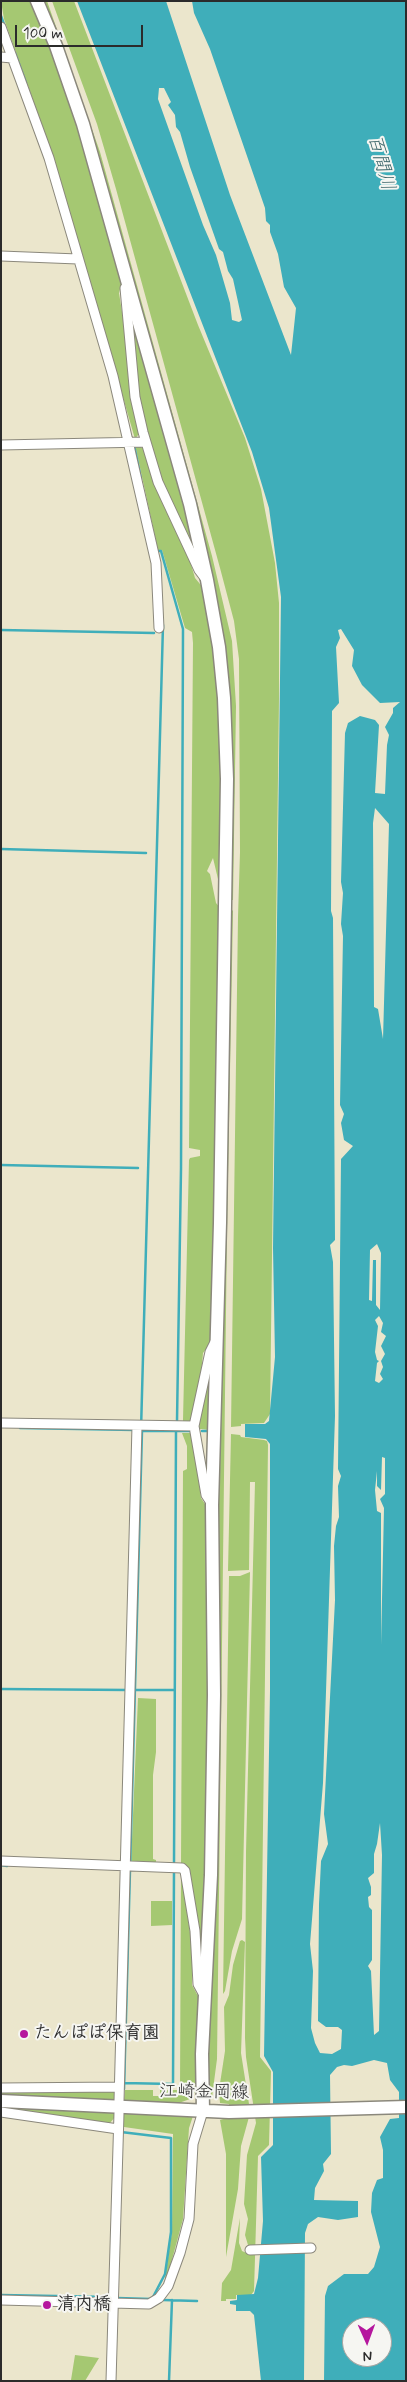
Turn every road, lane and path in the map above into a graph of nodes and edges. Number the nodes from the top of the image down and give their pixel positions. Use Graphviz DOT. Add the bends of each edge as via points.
graph roads {
  1 [pos="37,1"];
  2 [pos="1,27"];
  3 [pos="1,57"];
  4 [pos="12,58"];
  5 [pos="1,256"];
  6 [pos="78,259"];
  7 [pos="130,287"];
  8 [pos="130,441"];
  9 [pos="146,442"];
  10 [pos="1,445"];
  11 [pos="208,580"];
  12 [pos="159,628"];
  13 [pos="215,1342"];
  14 [pos="1,1423"];
  15 [pos="194,1426"];
  16 [pos="139,1428"];
  17 [pos="212,1504"];
  18 [pos="1,1861"];
  19 [pos="128,1866"];
  20 [pos="204,1996"];
  21 [pos="119,2087"];
  22 [pos="1,2088"];
  23 [pos="1,2101"];
  24 [pos="119,2101"];
  25 [pos="406,2107"];
  26 [pos="203,2111"];
  27 [pos="1,2112"];
  28 [pos="119,2113"];
  29 [pos="118,2129"];
  30 [pos="311,2248"];
  31 [pos="250,2250"];
  32 [pos="1,2300"];
  33 [pos="114,2303"];
  34 [pos="111,2381"];
  1 -- 7 [label="street" via="83,124"];
  2 -- 4 [label="street"];
  3 -- 4 [label="street"];
  4 -- 6 [label="street" via="48,158"];
  5 -- 6 [label="street"];
  6 -- 8 [label="street"];
  7 -- 9 [label="street" via="124,288 135,397"];
  7 -- 11 [label="street"];
  8 -- 9 [label="street"];
  8 -- 10 [label="street"];
  8 -- 12 [label="street" via="156,563"];
  9 -- 11 [label="street" via="158,482 199,570"];
  11 -- 13 [label="street" via="224,698 227,779 221,1184"];
  13 -- 15 [label="street"];
  13 -- 17 [label="street"];
  14 -- 16 [label="street"];
  15 -- 16 [label="street"];
  15 -- 17 [label="street" via="206,1495"];
  16 -- 19 [label="street"];
  17 -- 20 [label="street" via="212,1837"];
  18 -- 19 [label="street"];
  19 -- 20 [label="street" via="174,1866 185,1871 195,1931 198,1984"];
  19 -- 21 [label="street"];
  20 -- 26 [label="street"];
  21 -- 22 [label="street"];
  21 -- 24 [label="street"];
  23 -- 26 [label="street, 江崎金岡線"];
  25 -- 26 [label="street, 江崎金岡線"];
  26 -- 33 [label="street" via="194,2139 189,2218 168,2286 159,2298 149,2304"];
  27 -- 29 [label="street"];
  28 -- 29 [label="street"];
  29 -- 33 [label="street"];
  30 -- 31 [label="street"];
  32 -- 33 [label="street"];
  33 -- 34 [label="street"];
}
